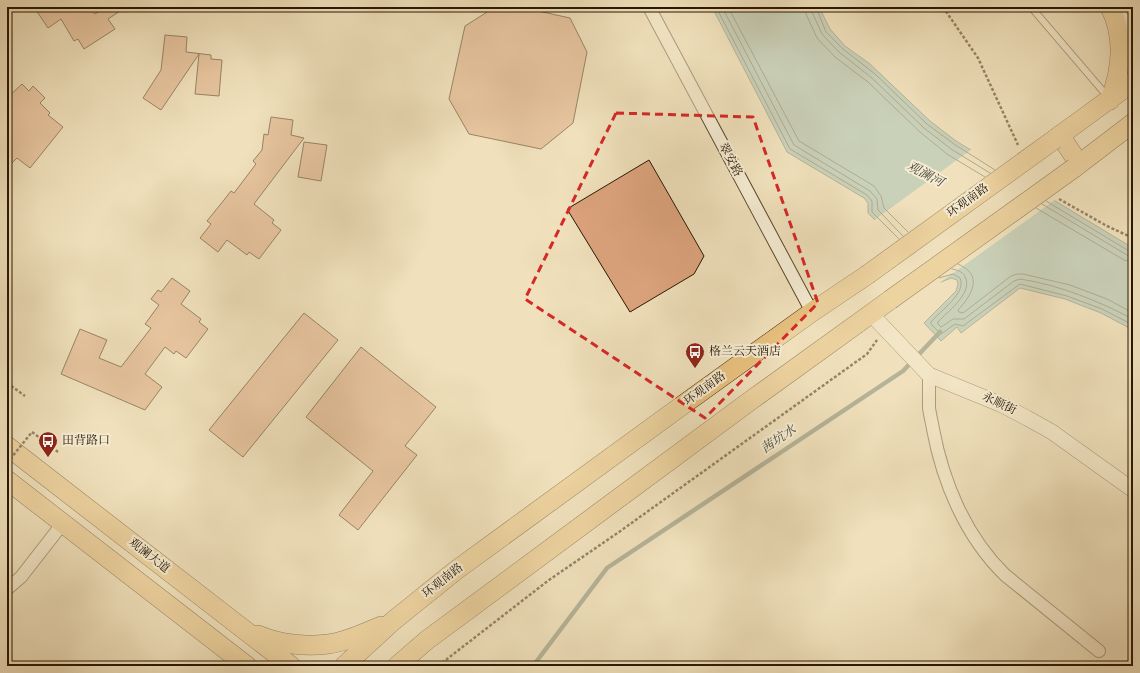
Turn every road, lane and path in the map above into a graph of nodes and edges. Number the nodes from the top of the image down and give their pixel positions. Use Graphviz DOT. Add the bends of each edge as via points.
graph roads {
  1 [pos="649,7"];
  2 [pos="943,7"];
  3 [pos="1031,7"];
  4 [pos="1110,7"];
  5 [pos="1133,30"];
  6 [pos="1133,82"];
  7 [pos="1110,100"];
  8 [pos="1133,123"];
  9 [pos="1057,137"];
  10 [pos="1020,150"];
  11 [pos="1077,166"];
  12 [pos="1057,197"];
  13 [pos="1133,238"];
  14 [pos="812,312"];
  15 [pos="871,314"];
  16 [pos="878,338"];
  17 [pos="925,371"];
  18 [pos="7,383"];
  19 [pos="25,396"];
  20 [pos="7,446"];
  21 [pos="58,452"];
  22 [pos="7,463"];
  23 [pos="7,480"];
  24 [pos="1133,490"];
  25 [pos="63,523"];
  26 [pos="7,589"];
  27 [pos="393,621"];
  28 [pos="245,631"];
  29 [pos="427,640"];
  30 [pos="223,648"];
  31 [pos="1099,651"];
  32 [pos="237,666"];
  33 [pos="247,666"];
  34 [pos="291,666"];
  35 [pos="344,666"];
  36 [pos="397,666"];
  37 [pos="414,666"];
  38 [pos="438,666"];
  1 -- 14 [label="street, 翠安路"];
  2 -- 10 [label="path" via="978,58"];
  3 -- 7 [label="lane"];
  4 -- 5 [label="street"];
  4 -- 7 [label="main road" via="1116,19 1120,42 1120,66"];
  6 -- 7 [label="main road, 环观南路"];
  7 -- 9 [label="main road, 环观南路"];
  8 -- 11 [label="main road"];
  9 -- 11 [label="main road"];
  9 -- 14 [label="main road, 环观南路, bridge"];
  11 -- 15 [label="main road, bridge"];
  12 -- 13 [label="path"];
  14 -- 27 [label="main road, 环观南路" via="455,571"];
  15 -- 17 [label="street, 永顺街"];
  15 -- 29 [label="main road"];
  16 -- 38 [label="path" via="867,354 550,580"];
  17 -- 24 [label="street, 永顺街" via="1000,404 1052,432"];
  17 -- 31 [label="street" via="929,409 943,471 957,505 980,547 1005,575"];
  18 -- 19 [label="path"];
  20 -- 28 [label="main road, 观澜大道"];
  21 -- 22 [label="path, bridge" via="32,432"];
  23 -- 25 [label="main road"];
  25 -- 26 [label="street" via="21,577"];
  25 -- 30 [label="main road"];
  27 -- 28 [label="main road" via="328,644 298,645 278,642"];
  27 -- 35 [label="main road, 环观南路"];
  28 -- 34 [label="main road, 观澜大道"];
  29 -- 36 [label="main road"];
  29 -- 37 [label="main road"];
  30 -- 32 [label="main road"];
  30 -- 33 [label="main road"];
}
